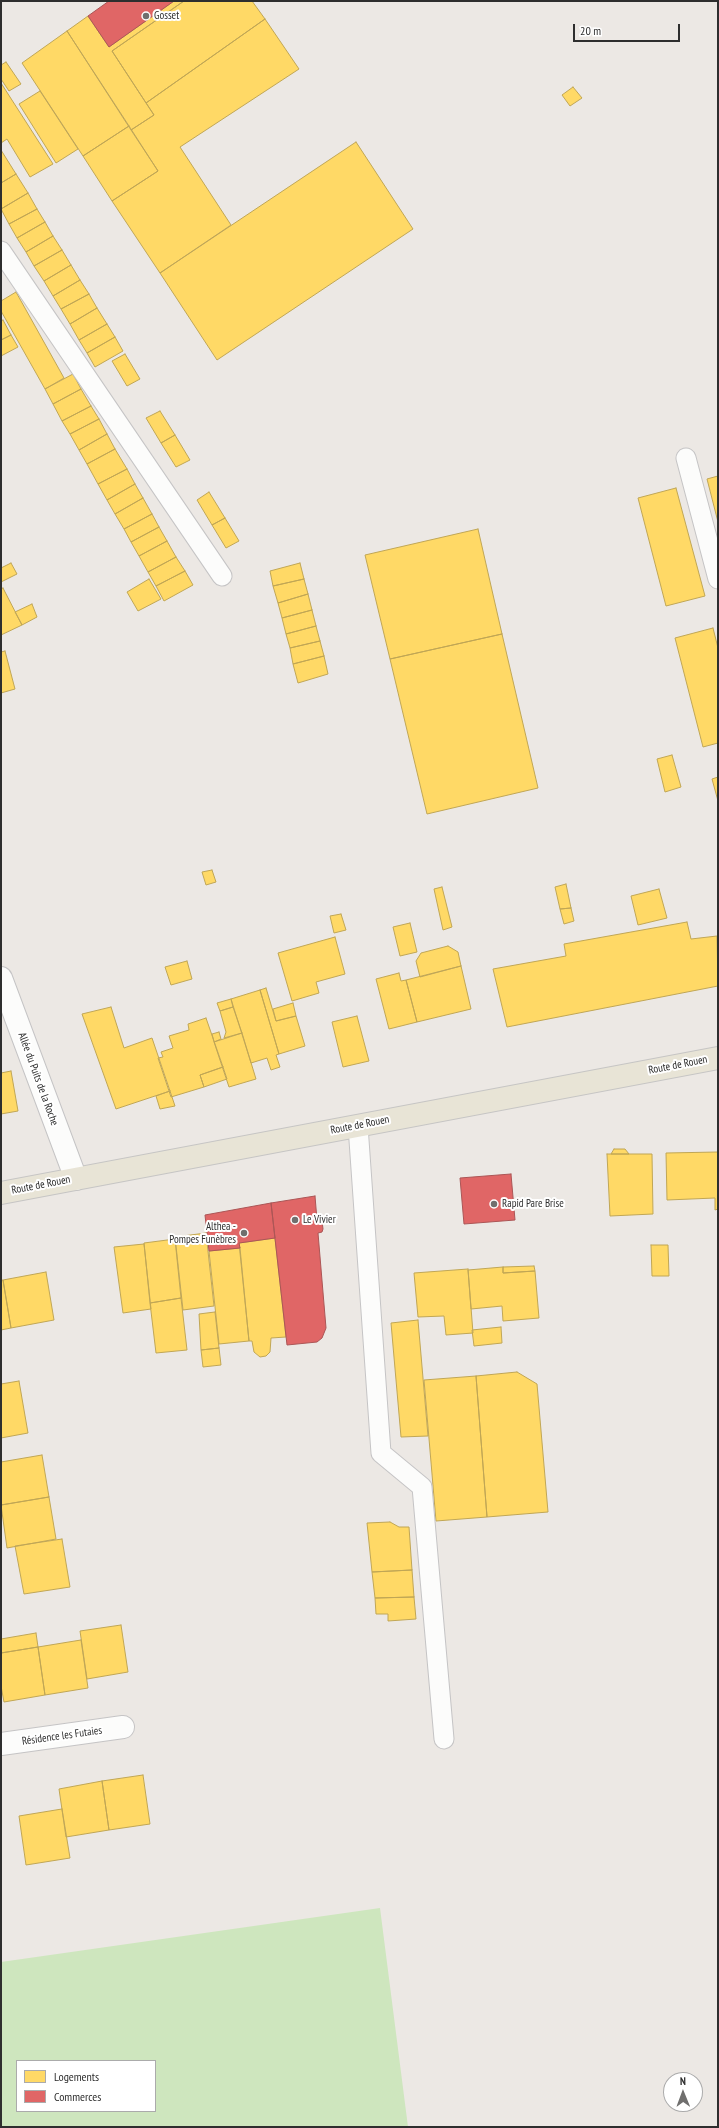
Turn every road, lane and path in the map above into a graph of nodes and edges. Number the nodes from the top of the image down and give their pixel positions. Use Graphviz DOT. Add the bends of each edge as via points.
graph roads {
  1 [pos="1,251"];
  2 [pos="686,458"];
  3 [pos="222,576"];
  4 [pos="718,579"];
  5 [pos="1,978"];
  6 [pos="718,1058"];
  7 [pos="358,1126"];
  8 [pos="76,1179"];
  9 [pos="1,1193"];
  10 [pos="123,1728"];
  11 [pos="444,1738"];
  12 [pos="1,1744"];
  1 -- 3 [label="lane"];
  2 -- 4 [label="lane"];
  5 -- 8 [label="street, Allée du Puits de la Roche"];
  6 -- 7 [label="main road, Route de Rouen"];
  7 -- 8 [label="main road, Route de Rouen"];
  7 -- 11 [label="lane" via="381,1454 422,1487"];
  8 -- 9 [label="main road, Route de Rouen"];
  10 -- 12 [label="street, Résidence les Futaies"];
}
